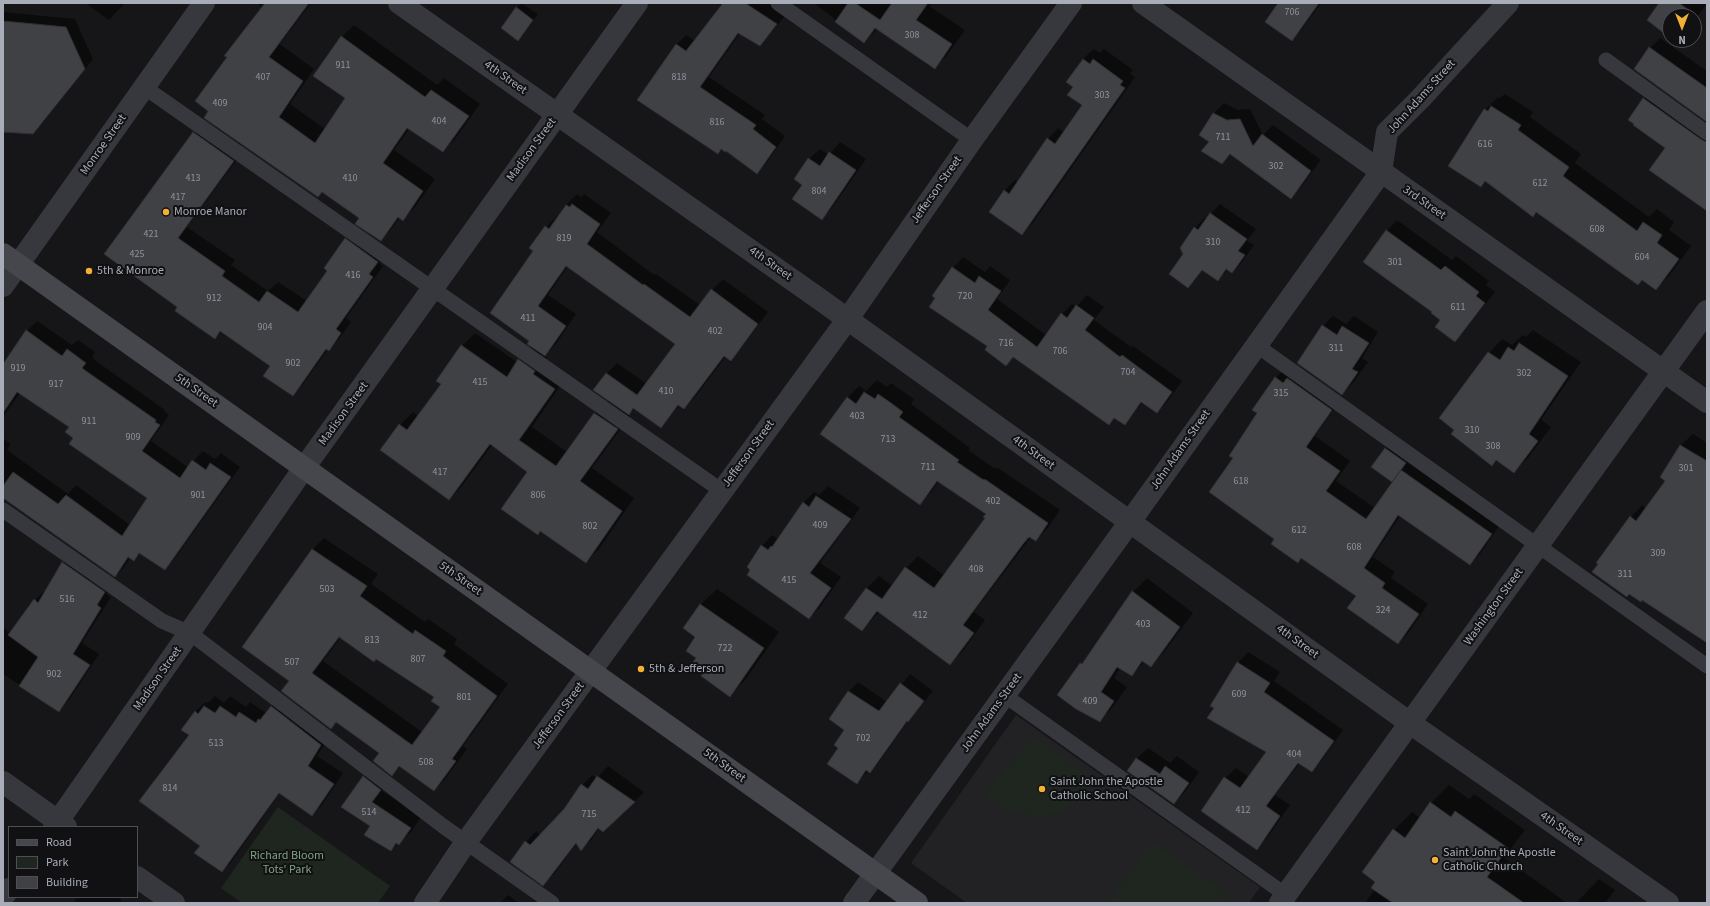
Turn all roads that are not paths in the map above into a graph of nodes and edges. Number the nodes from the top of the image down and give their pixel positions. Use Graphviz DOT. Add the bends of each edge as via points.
graph roads {
  1 [pos="204,3"];
  2 [pos="399,3"];
  3 [pos="637,3"];
  4 [pos="778,3"];
  5 [pos="1071,3"];
  6 [pos="1143,3"];
  7 [pos="1508,3"];
  8 [pos="1606,60"];
  9 [pos="144,87"];
  10 [pos="558,115"];
  11 [pos="1707,133"];
  12 [pos="972,140"];
  13 [pos="1380,172"];
  14 [pos="10,259"];
  15 [pos="3,286"];
  16 [pos="432,289"];
  17 [pos="1707,311"];
  18 [pos="847,320"];
  19 [pos="1256,345"];
  20 [pos="1664,371"];
  21 [pos="1707,402"];
  22 [pos="304,468"];
  23 [pos="722,491"];
  24 [pos="3,510"];
  25 [pos="1130,522"];
  26 [pos="1538,545"];
  27 [pos="190,633"];
  28 [pos="1707,666"];
  29 [pos="592,671"];
  30 [pos="1004,695"];
  31 [pos="1410,723"];
  32 [pos="3,782"];
  33 [pos="59,825"];
  34 [pos="466,842"];
  35 [pos="875,873"];
  36 [pos="138,878"];
  37 [pos="1283,899"];
  38 [pos="174,903"];
  39 [pos="425,903"];
  40 [pos="552,903"];
  41 [pos="854,903"];
  42 [pos="917,903"];
  43 [pos="1668,903"];
  1 -- 9 [label="street, Monroe Street"];
  2 -- 10 [label="street, 4th Street"];
  3 -- 10 [label="street, Madison Street"];
  4 -- 12 [label="lane"];
  5 -- 12 [label="street, Jefferson Street"];
  6 -- 13 [label="street, 3rd Street"];
  7 -- 13 [label="street, John Adams Street" via="1387,132"];
  8 -- 11 [label="lane"];
  9 -- 14 [label="street, Monroe Street"];
  9 -- 16 [label="lane"];
  10 -- 16 [label="street, Madison Street"];
  10 -- 18 [label="street, 4th Street"];
  12 -- 18 [label="street, Jefferson Street"];
  13 -- 19 [label="street, John Adams Street"];
  13 -- 20 [label="street, 3rd Street"];
  14 -- 15 [label="street, Monroe Street"];
  14 -- 22 [label="main road, 5th Street"];
  16 -- 22 [label="street, Madison Street"];
  16 -- 23 [label="lane"];
  17 -- 20 [label="street, Washington Street"];
  18 -- 23 [label="street, Jefferson Street"];
  18 -- 25 [label="street, 4th Street"];
  19 -- 25 [label="street, John Adams Street"];
  19 -- 26 [label="lane"];
  20 -- 21 [label="street, 3rd Street"];
  20 -- 26 [label="street, Washington Street"];
  22 -- 27 [label="street, Madison Street"];
  22 -- 29 [label="main road, 5th Street"];
  23 -- 29 [label="street, Jefferson Street"];
  24 -- 27 [label="lane" via="162,621"];
  25 -- 30 [label="street, John Adams Street"];
  25 -- 31 [label="street, 4th Street"];
  26 -- 28 [label="lane"];
  26 -- 31 [label="street, Washington Street"];
  27 -- 33 [label="street, Madison Street"];
  27 -- 34 [label="lane"];
  29 -- 34 [label="street, Jefferson Street"];
  29 -- 35 [label="main road, 5th Street"];
  30 -- 35 [label="street, John Adams Street"];
  30 -- 37 [label="lane"];
  31 -- 37 [label="street, Washington Street"];
  31 -- 43 [label="street, 4th Street"];
  32 -- 33 [label="street"];
  34 -- 39 [label="street, Jefferson Street"];
  34 -- 40 [label="lane"];
  35 -- 41 [label="street, John Adams Street"];
  35 -- 42 [label="main road, 5th Street"];
  36 -- 38 [label="street"];
}
